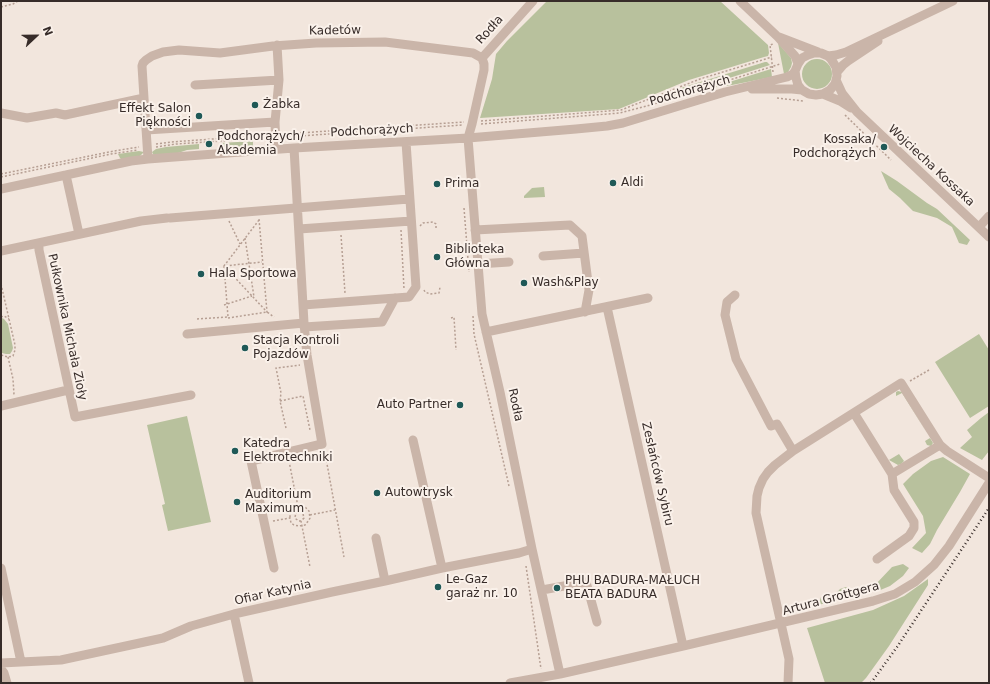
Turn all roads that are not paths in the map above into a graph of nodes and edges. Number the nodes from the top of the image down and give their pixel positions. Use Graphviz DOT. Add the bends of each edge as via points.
graph roads {
  1 [pos="533,1"];
  2 [pos="740,1"];
  3 [pos="953,1"];
  4 [pos="888,32"];
  5 [pos="778,37"];
  6 [pos="277,45"];
  7 [pos="824,55"];
  8 [pos="482,58"];
  9 [pos="796,68"];
  10 [pos="837,76"];
  11 [pos="279,80"];
  12 [pos="195,85"];
  13 [pos="743,88"];
  14 [pos="802,90"];
  15 [pos="823,94"];
  16 [pos="144,98"];
  17 [pos="857,112"];
  18 [pos="1,113"];
  19 [pos="275,122"];
  20 [pos="146,130"];
  21 [pos="468,138"];
  22 [pos="406,142"];
  23 [pos="294,148"];
  24 [pos="276,149"];
  25 [pos="148,159"];
  26 [pos="66,175"];
  27 [pos="1,189"];
  28 [pos="409,199"];
  29 [pos="298,208"];
  30 [pos="989,216"];
  31 [pos="411,221"];
  32 [pos="979,227"];
  33 [pos="299,229"];
  34 [pos="475,230"];
  35 [pos="80,234"];
  36 [pos="989,237"];
  37 [pos="39,243"];
  38 [pos="1,251"];
  39 [pos="584,254"];
  40 [pos="543,256"];
  41 [pos="509,262"];
  42 [pos="478,264"];
  43 [pos="735,295"];
  44 [pos="395,298"];
  45 [pos="648,298"];
  46 [pos="303,305"];
  47 [pos="607,307"];
  48 [pos="585,312"];
  49 [pos="304,325"];
  50 [pos="486,332"];
  51 [pos="187,334"];
  52 [pos="68,390"];
  53 [pos="191,395"];
  54 [pos="1,406"];
  55 [pos="854,413"];
  56 [pos="413,440"];
  57 [pos="940,445"];
  58 [pos="793,451"];
  59 [pos="892,474"];
  60 [pos="989,478"];
  61 [pos="989,483"];
  62 [pos="376,538"];
  63 [pos="532,549"];
  64 [pos="877,559"];
  65 [pos="1,568"];
  66 [pos="274,568"];
  67 [pos="442,568"];
  68 [pos="385,581"];
  69 [pos="542,590"];
  70 [pos="234,614"];
  71 [pos="596,622"];
  72 [pos="781,623"];
  73 [pos="683,646"];
  74 [pos="243,657"];
  75 [pos="234,658"];
  76 [pos="21,662"];
  77 [pos="1,663"];
  78 [pos="1,669"];
  79 [pos="560,674"];
  80 [pos="7,683"];
  81 [pos="249,683"];
  82 [pos="510,683"];
  83 [pos="788,683"];
  1 -- 8 [label="street, Rodła"];
  2 -- 5 [label="street"];
  3 -- 4 [label="street"];
  4 -- 7 [label="street" via="846,52"];
  4 -- 10 [label="street" via="843,65"];
  5 -- 7 [label="street"];
  5 -- 9 [label="street" via="795,56"];
  6 -- 8 [label="street, Kadetów" via="385,42 473,53"];
  6 -- 11 [label="street"];
  6 -- 16 [label="street, Kadetów" via="220,53 170,50 152,56 142,66"];
  7 -- 9 [label="street" via="808,55 802,58"];
  7 -- 10 [label="street" via="834,63"];
  8 -- 21 [label="street" via="484,70"];
  9 -- 13 [label="street, Podchorążych" via="793,74 787,77"];
  9 -- 14 [label="street" via="796,78"];
  10 -- 15 [label="street" via="833,87"];
  10 -- 17 [label="street, Wojciecha Kossaka" via="842,92"];
  11 -- 12 [label="street"];
  11 -- 19 [label="street"];
  13 -- 14 [label="street, Podchorążych"];
  13 -- 21 [label="street, Podchorążych" via="607,126"];
  14 -- 15 [label="street" via="808,94"];
  15 -- 17 [label="street, Wojciecha Kossaka"];
  16 -- 18 [label="street" via="65,115 56,112 27,118"];
  16 -- 20 [label="street, Kadetów"];
  17 -- 32 [label="street, Wojciecha Kossaka"];
  19 -- 20 [label="street"];
  19 -- 24 [label="street"];
  20 -- 25 [label="street, Kadetów"];
  21 -- 22 [label="street, Podchorążych"];
  21 -- 34 [label="street, Rodła"];
  22 -- 23 [label="street, Podchorążych"];
  22 -- 28 [label="street"];
  23 -- 24 [label="street, Podchorążych"];
  23 -- 29 [label="street"];
  24 -- 25 [label="street, Podchorążych"];
  25 -- 26 [label="street, Podchorążych"];
  26 -- 27 [label="street, Podchorążych"];
  26 -- 35 [label="street"];
  28 -- 29 [label="street"];
  28 -- 31 [label="street"];
  29 -- 33 [label="street"];
  29 -- 35 [label="street" via="141,220"];
  30 -- 32 [label="street"];
  31 -- 33 [label="street"];
  31 -- 44 [label="street" via="416,287 409,297"];
  32 -- 36 [label="street, Wojciecha Kossaka"];
  33 -- 46 [label="street"];
  34 -- 39 [label="street" via="570,225 582,236"];
  34 -- 42 [label="street, Rodła"];
  35 -- 37 [label="street"];
  37 -- 38 [label="street"];
  37 -- 52 [label="street, Pułkownika Michała Zioły"];
  39 -- 40 [label="street"];
  39 -- 48 [label="street" via="589,290"];
  41 -- 42 [label="street"];
  42 -- 50 [label="street, Rodła"];
  43 -- 58 [label="street" via="727,302 726,315 736,359 771,426 777,424"];
  44 -- 46 [label="street"];
  44 -- 49 [label="street" via="382,322"];
  45 -- 47 [label="street"];
  46 -- 49 [label="street"];
  47 -- 48 [label="street"];
  47 -- 73 [label="street, Zesłańców Sybiru"];
  48 -- 50 [label="street"];
  49 -- 51 [label="street"];
  49 -- 66 [label="street" via="322,444 251,460"];
  50 -- 63 [label="street, Rodła"];
  52 -- 53 [label="street, Pułkownika Michała Zioły" via="75,417"];
  52 -- 54 [label="street"];
  55 -- 57 [label="street" via="901,383"];
  55 -- 58 [label="street"];
  55 -- 59 [label="street"];
  56 -- 67 [label="street"];
  57 -- 59 [label="street"];
  57 -- 60 [label="street"];
  58 -- 72 [label="street" via="775,465 763,479 756,504 756,514"];
  59 -- 64 [label="street" via="894,490 913,519 914,528 909,536"];
  61 -- 72 [label="street, Artura Grottgera" via="942,556 915,582 894,594 873,601"];
  62 -- 68 [label="street"];
  63 -- 67 [label="street, Ofiar Katynia"];
  63 -- 69 [label="street, Rodła"];
  65 -- 76 [label="street"];
  67 -- 68 [label="street, Ofiar Katynia"];
  68 -- 70 [label="street, Ofiar Katynia"];
  69 -- 71 [label="street" via="586,582"];
  69 -- 79 [label="street, Rodła"];
  70 -- 74 [label="street"];
  70 -- 76 [label="street, Ofiar Katynia" via="192,626 163,638 61,660"];
  72 -- 73 [label="street"];
  72 -- 83 [label="street, Artura Grottgera" via="789,659"];
  73 -- 79 [label="street"];
  74 -- 75 [label="street"];
  74 -- 81 [label="street"];
  76 -- 77 [label="street, Ofiar Katynia"];
  78 -- 80 [label="street"];
  79 -- 82 [label="street"];
}
